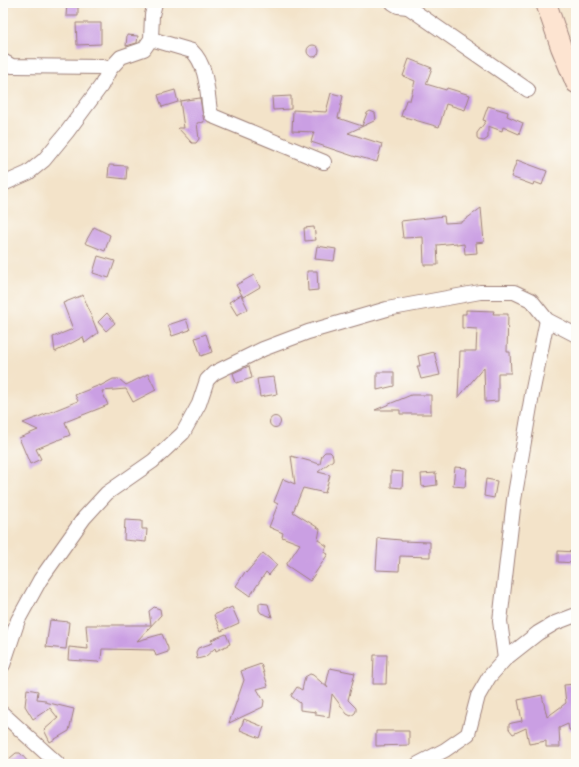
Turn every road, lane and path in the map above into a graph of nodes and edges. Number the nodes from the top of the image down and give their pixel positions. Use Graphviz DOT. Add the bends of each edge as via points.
graph roads {
  1 [pos="155,3"];
  2 [pos="393,3"];
  3 [pos="546,3"];
  4 [pos="409,5"];
  5 [pos="151,39"];
  6 [pos="3,61"];
  7 [pos="110,69"];
  8 [pos="576,83"];
  9 [pos="528,90"];
  10 [pos="324,162"];
  11 [pos="3,184"];
  12 [pos="547,320"];
  13 [pos="576,336"];
  14 [pos="576,614"];
  15 [pos="505,659"];
  16 [pos="3,664"];
  17 [pos="3,714"];
  18 [pos="58,764"];
  19 [pos="418,764"];
  1 -- 5 [label="street"];
  2 -- 4 [label="street" via="398,6"];
  3 -- 8 [label="street"];
  4 -- 9 [label="street"];
  5 -- 7 [label="street" via="144,49 121,57"];
  5 -- 10 [label="street" via="196,54 204,69 212,116"];
  6 -- 7 [label="street" via="12,66"];
  7 -- 11 [label="street" via="102,86 44,160 28,173"];
  12 -- 13 [label="street"];
  12 -- 15 [label="street" via="514,500 500,621"];
  12 -- 16 [label="street" via="531,300 514,292 480,292 387,309 308,332 263,349 214,373 207,380 199,404 183,433 153,461 107,493 84,518 40,580 18,620"];
  14 -- 15 [label="street" via="538,633"];
  15 -- 19 [label="street" via="489,677 478,696 468,734"];
  17 -- 18 [label="street"];
}
